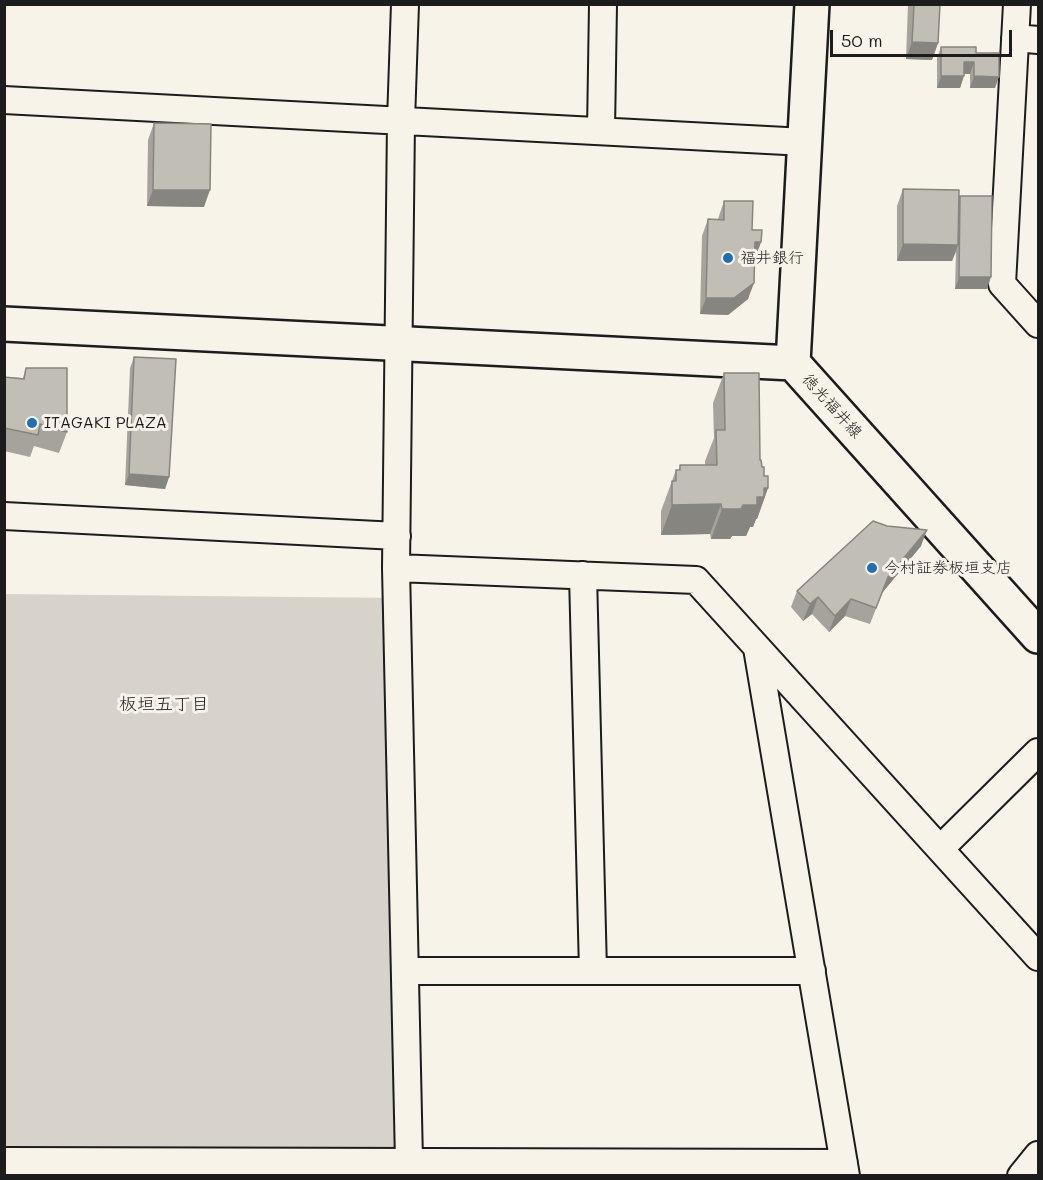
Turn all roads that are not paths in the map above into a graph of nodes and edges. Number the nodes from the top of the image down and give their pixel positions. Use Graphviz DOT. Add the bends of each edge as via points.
graph roads {
  1 [pos="405,4"];
  2 [pos="603,4"];
  3 [pos="812,4"];
  4 [pos="1017,4"];
  5 [pos="1027,39"];
  6 [pos="4,100"];
  7 [pos="401,121"];
  8 [pos="601,131"];
  9 [pos="805,141"];
  10 [pos="4,324"];
  11 [pos="1038,324"];
  12 [pos="400,344"];
  13 [pos="793,363"];
  14 [pos="4,516"];
  15 [pos="397,536"];
  16 [pos="396,568"];
  17 [pos="583,576"];
  18 [pos="1038,636"];
  19 [pos="757,647"];
  20 [pos="1038,752"];
  21 [pos="940,849"];
  22 [pos="1038,957"];
  23 [pos="405,971"];
  24 [pos="593,971"];
  25 [pos="812,971"];
  26 [pos="1038,1155"];
  27 [pos="4,1161"];
  28 [pos="409,1161"];
  29 [pos="564,1168"];
  30 [pos="845,1169"];
  31 [pos="1021,1176"];
  1 -- 7 [label="street"];
  2 -- 8 [label="street"];
  3 -- 9 [label="street, 徳光福井線"];
  4 -- 5 [label="street"];
  5 -- 11 [label="street" via="1002,284"];
  6 -- 7 [label="street"];
  7 -- 8 [label="street"];
  7 -- 12 [label="street"];
  8 -- 9 [label="street"];
  9 -- 13 [label="street, 徳光福井線"];
  10 -- 12 [label="street"];
  12 -- 13 [label="street"];
  12 -- 15 [label="street"];
  13 -- 18 [label="street, 徳光福井線"];
  14 -- 15 [label="street"];
  15 -- 16 [label="street"];
  16 -- 17 [label="street"];
  16 -- 23 [label="street"];
  17 -- 19 [label="street" via="696,580"];
  17 -- 24 [label="street"];
  19 -- 21 [label="street"];
  19 -- 25 [label="street"];
  20 -- 21 [label="street"];
  21 -- 22 [label="street"];
  23 -- 24 [label="street"];
  23 -- 28 [label="street"];
  24 -- 25 [label="street"];
  25 -- 30 [label="street"];
  26 -- 31 [label="street"];
  27 -- 28 [label="street"];
  28 -- 29 [label="street"];
  29 -- 30 [label="street"];
}
